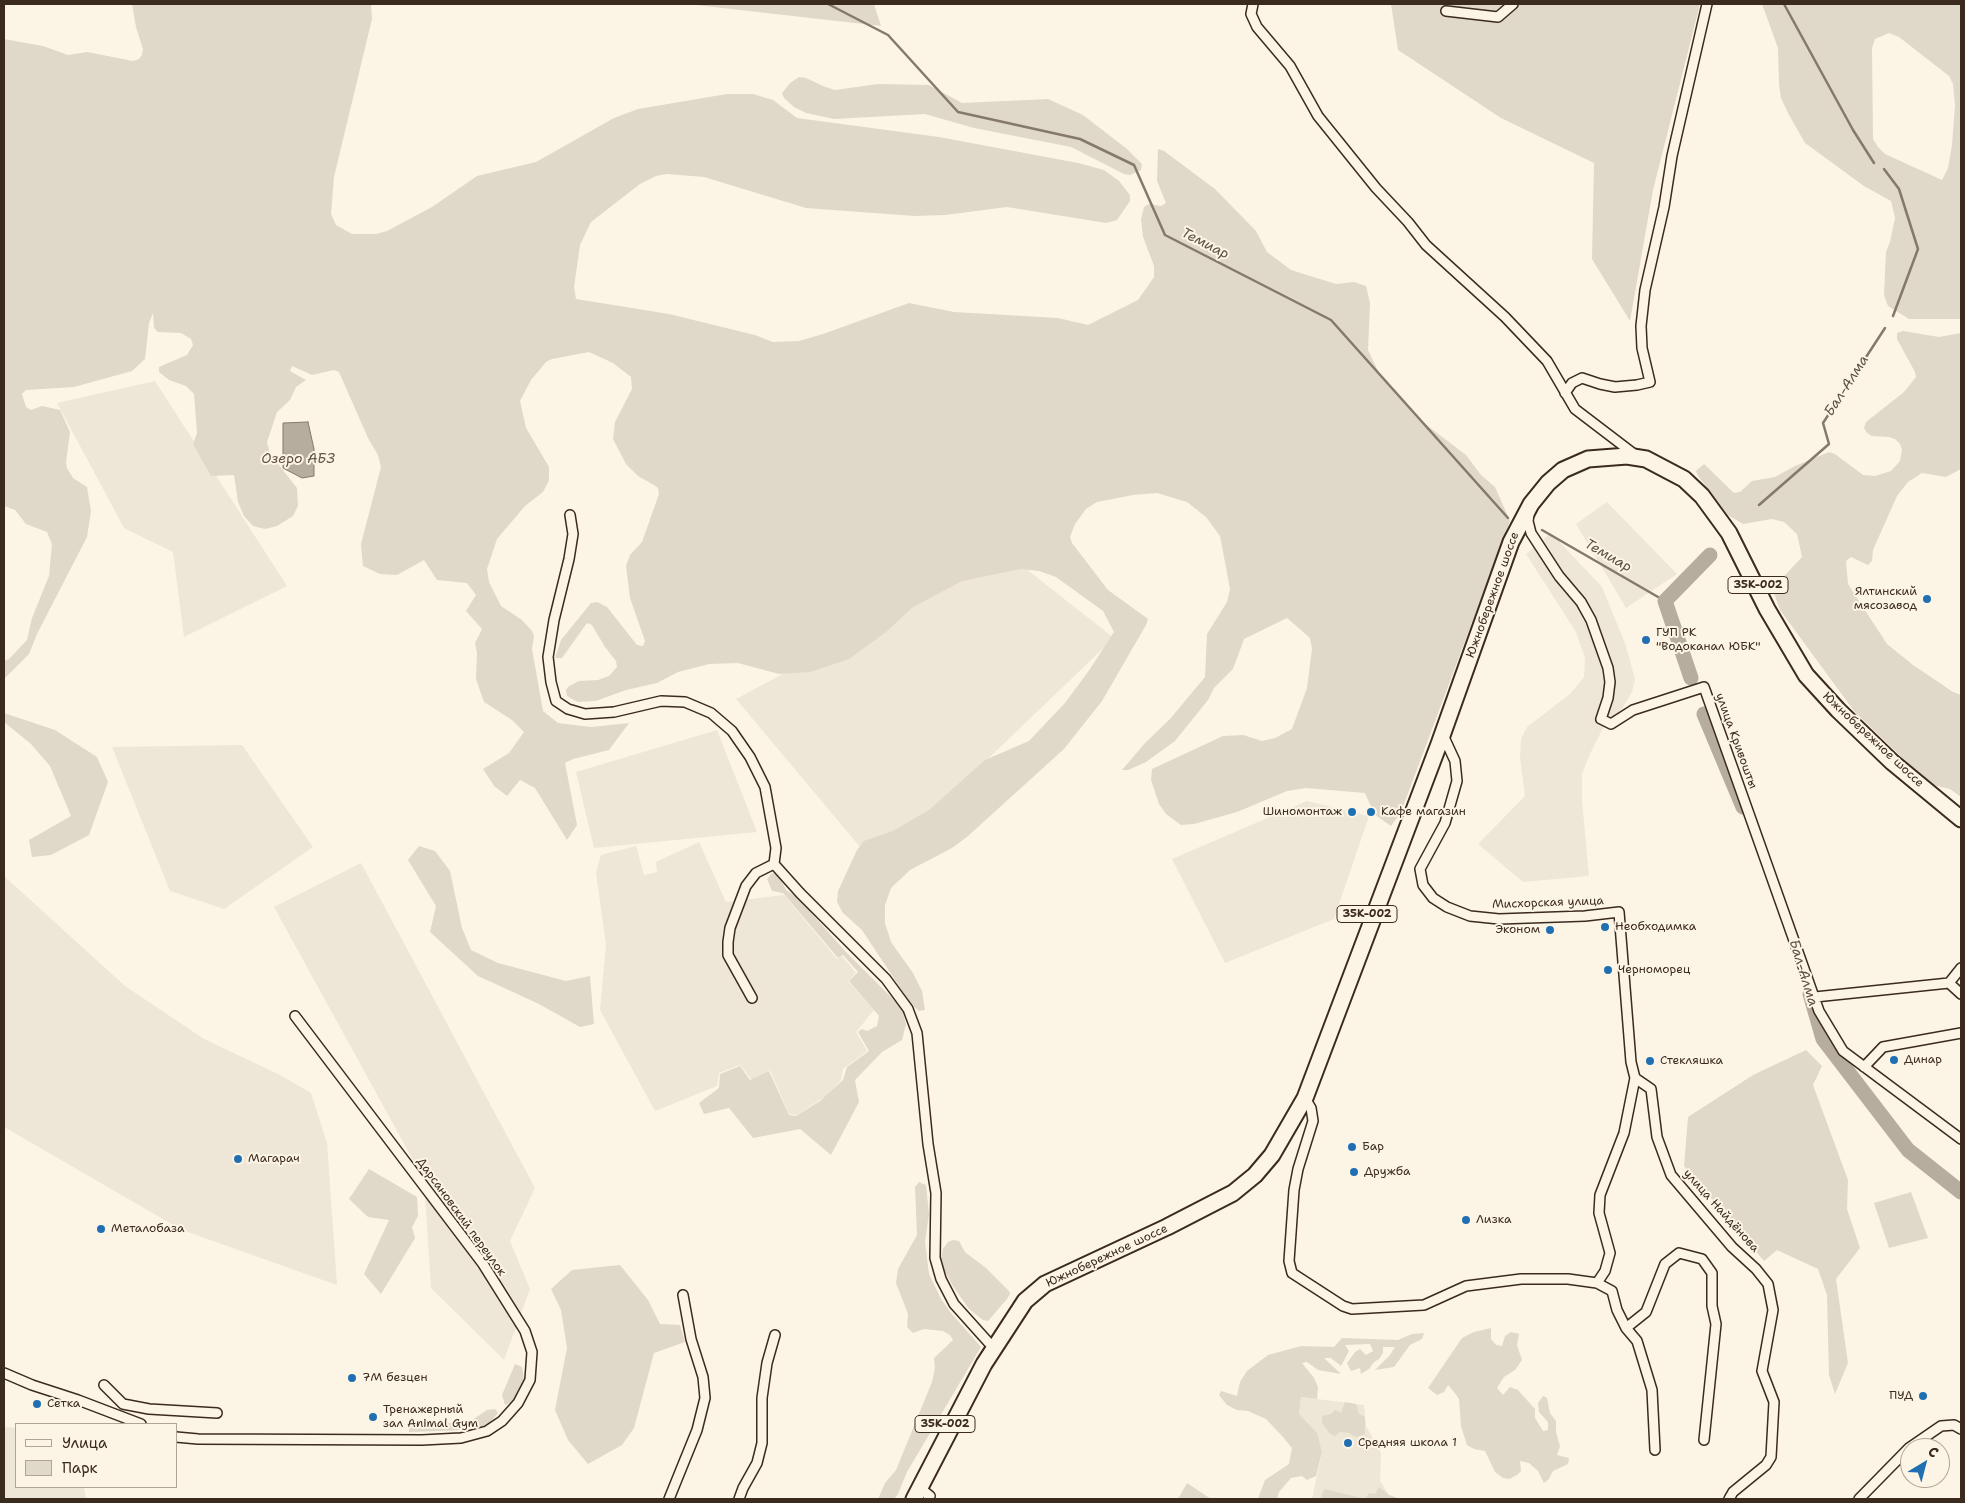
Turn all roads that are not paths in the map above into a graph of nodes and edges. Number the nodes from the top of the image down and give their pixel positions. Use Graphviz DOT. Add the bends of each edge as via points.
graph roads {
  1 [pos="1253,4"];
  2 [pos="1512,4"];
  3 [pos="1708,4"];
  4 [pos="1446,11"];
  5 [pos="1565,393"];
  6 [pos="1634,454"];
  7 [pos="1528,505"];
  8 [pos="570,515"];
  9 [pos="1439,733"];
  10 [pos="1961,818"];
  11 [pos="774,864"];
  12 [pos="1961,968"];
  13 [pos="1950,982"];
  14 [pos="1961,994"];
  15 [pos="1814,997"];
  16 [pos="752,998"];
  17 [pos="295,1016"];
  18 [pos="1961,1033"];
  19 [pos="1864,1067"];
  20 [pos="1635,1078"];
  21 [pos="1302,1096"];
  22 [pos="1961,1139"];
  23 [pos="1597,1283"];
  24 [pos="682,1295"];
  25 [pos="1626,1328"];
  26 [pos="775,1335"];
  27 [pos="987,1346"];
  28 [pos="4,1373"];
  29 [pos="104,1385"];
  30 [pos="217,1413"];
  31 [pos="138,1423"];
  32 [pos="1961,1429"];
  33 [pos="178,1437"];
  34 [pos="1704,1440"];
  35 [pos="1655,1450"];
  36 [pos="921,1496"];
  37 [pos="1731,1496"];
  38 [pos="669,1499"];
  39 [pos="739,1499"];
  40 [pos="905,1499"];
  41 [pos="1859,1499"];
  1 -- 5 [label="street" via="1251,14 1257,27 1290,66 1318,116 1426,245 1548,361"];
  2 -- 4 [label="street" via="1498,17"];
  3 -- 5 [label="street" via="1645,290 1642,348 1650,382 1614,387 1582,378 1572,383"];
  5 -- 6 [label="street" via="1575,409"];
  6 -- 7 [label="highway, Южнобережное шоссе / 35К-002" via="1595,454 1560,467 1540,484"];
  6 -- 10 [label="highway, Южнобережное шоссе / 35К-002" via="1685,478 1704,495 1730,531 1774,617 1808,674 1892,759"];
  7 -- 9 [label="highway, Южнобережное шоссе"];
  7 -- 10 [label="highway, Южнобережное шоссе / 35К-002" via="1563,470 1588,459 1635,457 1684,480 1702,496 1729,533 1767,609 1806,674 1892,762"];
  7 -- 15 [label="street, улица Кривошты" via="1531,533 1559,576 1581,602 1608,668 1608,698 1600,719 1611,724 1633,710 1704,687"];
  8 -- 11 [label="street" via="573,534 548,657 556,701 585,714 614,712 661,701 685,702 711,713 732,731 765,787 776,848"];
  9 -- 20 [label="street, Мисхорская улица" via="1455,761 1457,781 1445,823 1420,869 1422,886 1440,903 1470,916 1499,919 1619,912 1630,1062"];
  9 -- 21 [label="highway, Южнобережное шоссе / 35К-002"];
  11 -- 16 [label="street" via="756,873 746,886 730,928 728,956"];
  11 -- 27 [label="street" via="886,979 908,1009 917,1033 936,1193 935,1258 954,1304"];
  12 -- 13 [label="street"];
  13 -- 14 [label="street"];
  13 -- 15 [label="street"];
  15 -- 19 [label="street, улица Кривошты" via="1818,1011 1843,1051"];
  17 -- 33 [label="street, Дарсановский переулок" via="483,1264 526,1331 532,1352 530,1380 518,1403 502,1421 487,1431 461,1438"];
  18 -- 19 [label="street" via="1884,1047"];
  19 -- 22 [label="street, улица Кривошты"];
  20 -- 23 [label="street" via="1624,1134 1600,1195 1599,1213 1610,1253 1605,1271"];
  20 -- 37 [label="street, улица Найдёнова" via="1651,1088 1657,1137 1671,1175 1768,1284 1773,1310 1762,1371 1774,1402 1771,1457"];
  21 -- 23 [label="street" via="1311,1108 1313,1121 1294,1190 1289,1261 1292,1273 1297,1277 1352,1309 1424,1305 1466,1286 1521,1278"];
  21 -- 27 [label="highway, Южнобережное шоссе" via="1267,1154 1235,1187 1041,1280 1020,1296"];
  21 -- 36 [label="highway, Южнобережное шоссе / 35К-002" via="1272,1155 1233,1193 1045,1284 1025,1300 984,1364"];
  23 -- 25 [label="street" via="1612,1291 1616,1310"];
  24 -- 38 [label="street" via="691,1339 704,1377 705,1398 697,1430"];
  25 -- 34 [label="street" via="1646,1312 1666,1264 1679,1253 1702,1259 1712,1273 1712,1306 1716,1324"];
  25 -- 35 [label="street" via="1637,1341 1652,1390"];
  26 -- 39 [label="street" via="762,1398 762,1443 757,1462"];
  27 -- 40 [label="highway, Южнобережное шоссе / 35К-002"];
  28 -- 31 [label="street"];
  29 -- 30 [label="street" via="123,1404"];
  32 -- 41 [label="street" via="1954,1425 1941,1426 1909,1448"];
}
